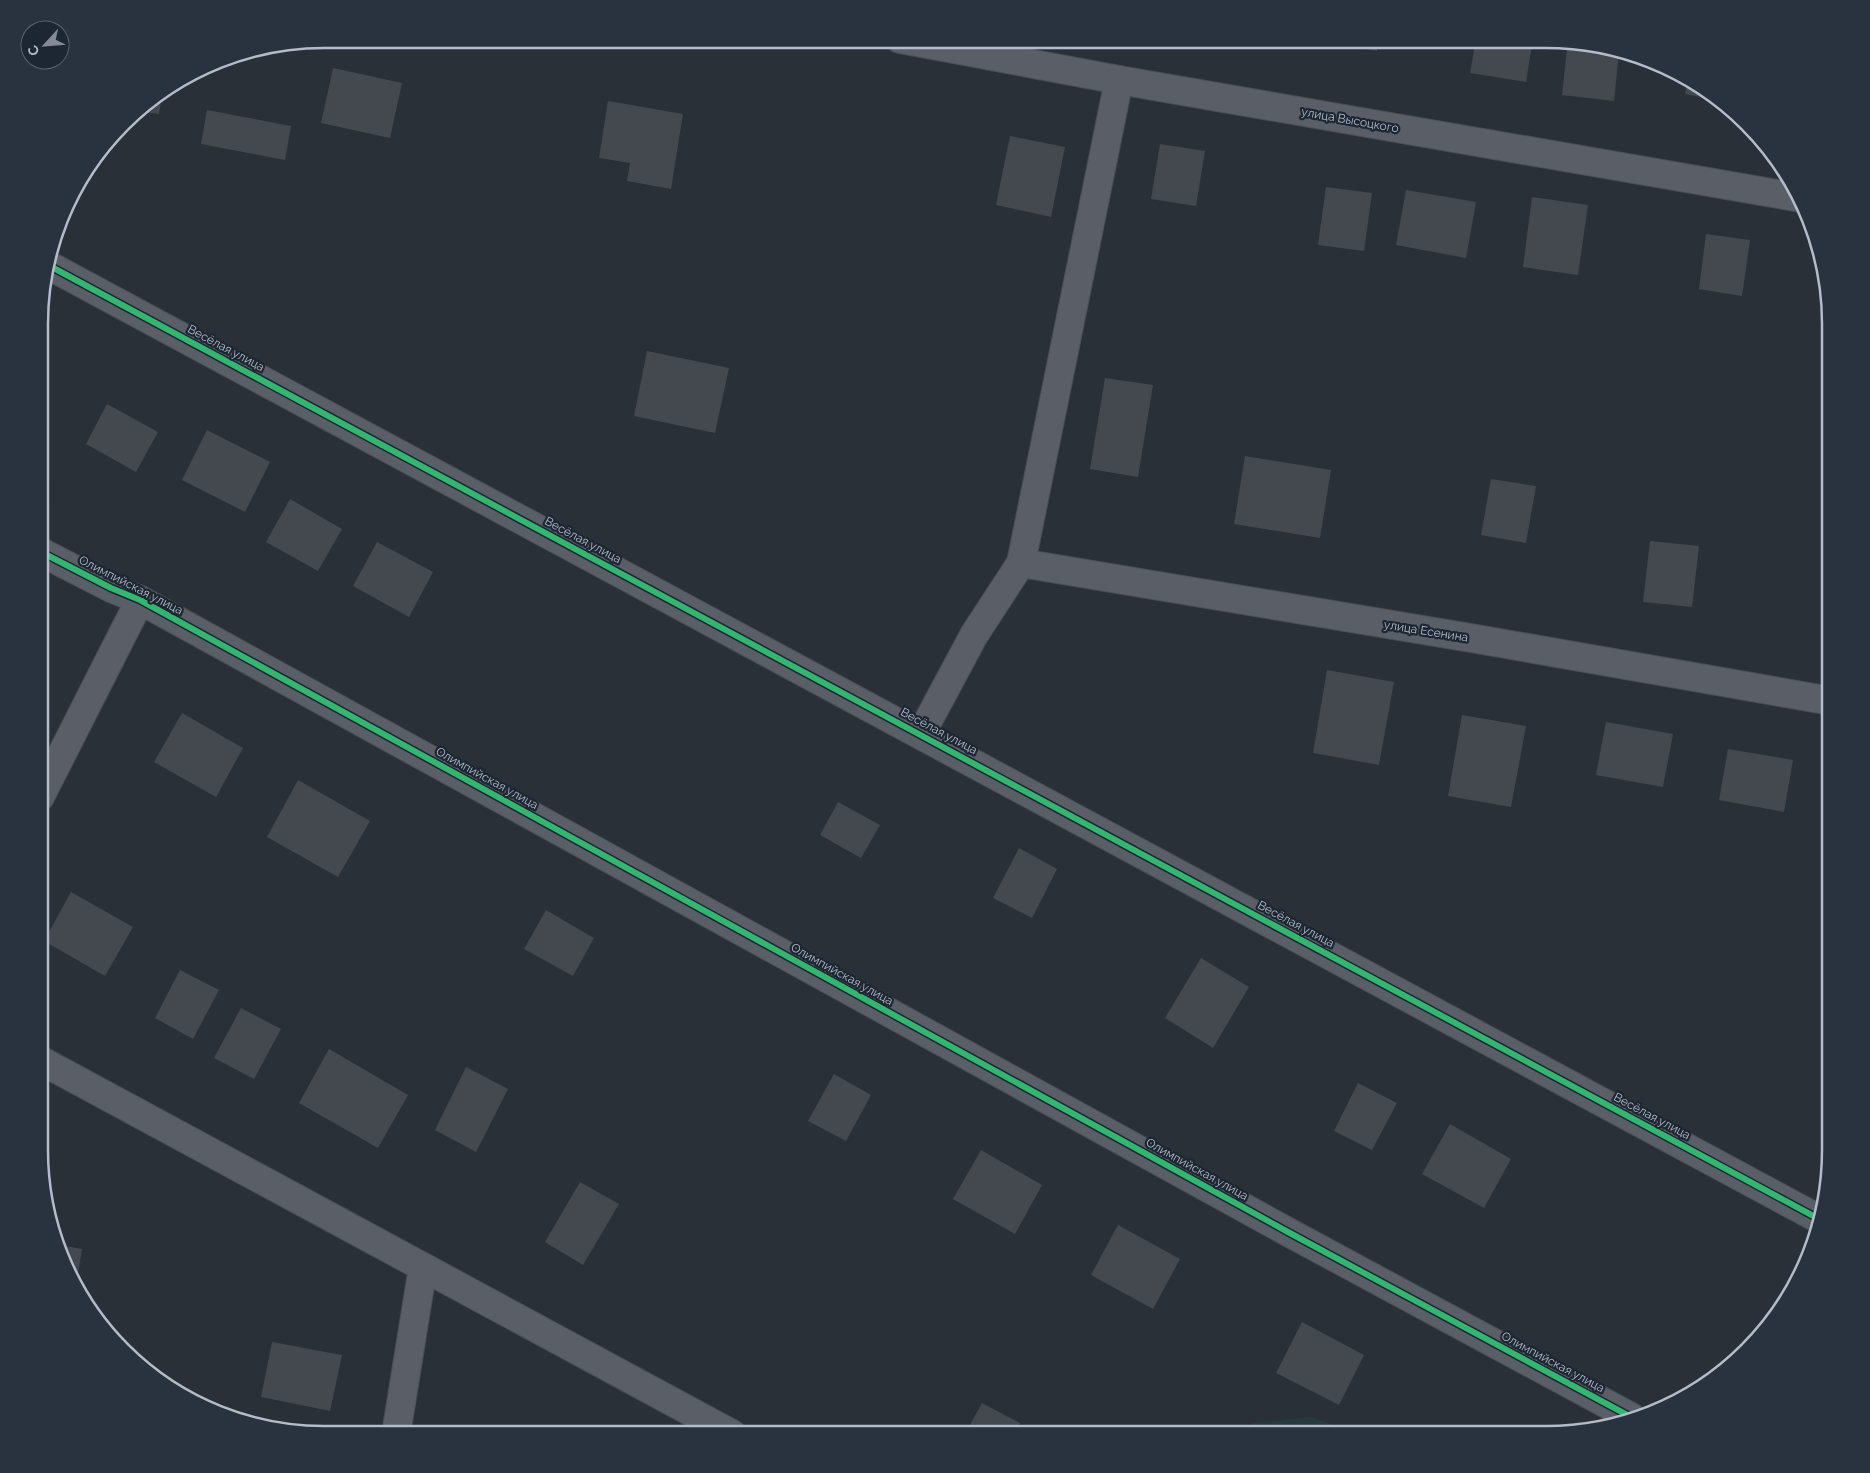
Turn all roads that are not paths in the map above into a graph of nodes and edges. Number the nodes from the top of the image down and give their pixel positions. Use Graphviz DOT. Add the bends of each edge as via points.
graph roads {
  1 [pos="948,48"];
  2 [pos="1119,80"];
  3 [pos="1792,196"];
  4 [pos="53,268"];
  5 [pos="47,555"];
  6 [pos="1021,563"];
  7 [pos="140,600"];
  8 [pos="1822,699"];
  9 [pos="921,734"];
  10 [pos="47,783"];
  11 [pos="47,1064"];
  12 [pos="1814,1216"];
  13 [pos="423,1267"];
  14 [pos="1624,1414"];
  15 [pos="397,1426"];
  16 [pos="717,1426"];
  1 -- 2 [label="street, улица Высоцкого"];
  2 -- 3 [label="street, улица Высоцкого"];
  2 -- 6 [label="street"];
  4 -- 9 [label="street, Весёлая улица"];
  5 -- 7 [label="street, Олимпийская улица"];
  6 -- 8 [label="street, улица Есенина"];
  6 -- 9 [label="street" via="974,635"];
  7 -- 10 [label="street"];
  7 -- 14 [label="street, Олимпийская улица"];
  9 -- 12 [label="street, Весёлая улица"];
  11 -- 13 [label="street"];
  13 -- 15 [label="street"];
  13 -- 16 [label="street"];
}
